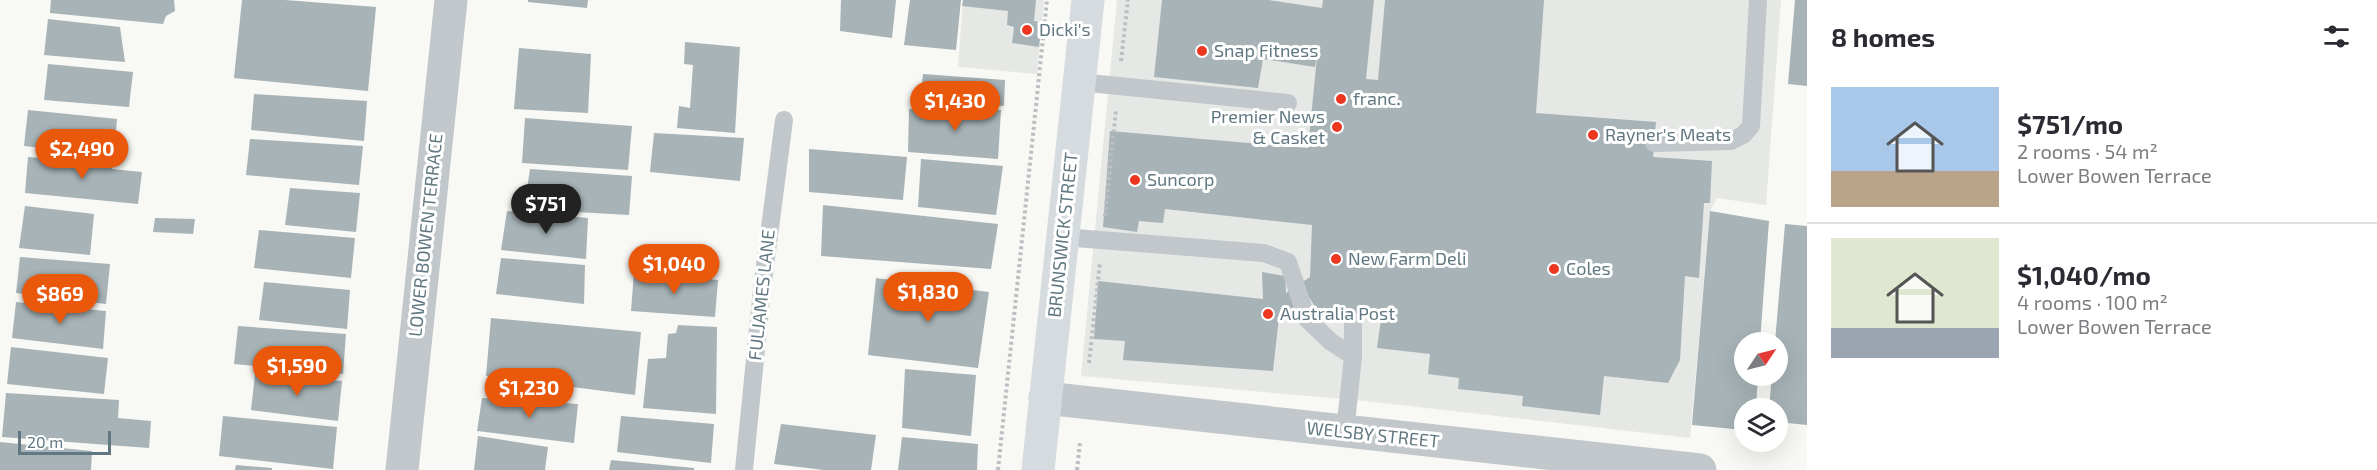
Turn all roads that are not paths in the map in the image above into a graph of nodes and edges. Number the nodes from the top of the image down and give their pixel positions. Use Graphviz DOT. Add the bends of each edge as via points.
graph roads {
  1 [pos="451,0"];
  2 [pos="1088,0"];
  3 [pos="1758,0"];
  4 [pos="1079,81"];
  5 [pos="1288,103"];
  6 [pos="784,120"];
  7 [pos="1654,143"];
  8 [pos="1063,237"];
  9 [pos="1353,322"];
  10 [pos="1353,356"];
  11 [pos="1045,398"];
  12 [pos="1345,432"];
  13 [pos="402,470"];
  14 [pos="744,470"];
  15 [pos="1038,470"];
  16 [pos="1700,470"];
  1 -- 13 [label="street, LOWER BOWEN TERRACE"];
  2 -- 4 [label="main road, BRUNSWICK STREET"];
  3 -- 7 [label="lane" via="1751,126 1731,141"];
  4 -- 5 [label="lane"];
  4 -- 8 [label="main road, BRUNSWICK STREET"];
  6 -- 14 [label="lane, FULJAMES LANE"];
  8 -- 10 [label="lane" via="1264,253 1288,262 1307,319"];
  8 -- 11 [label="main road, BRUNSWICK STREET"];
  9 -- 10 [label="lane"];
  10 -- 12 [label="lane"];
  11 -- 12 [label="street, WELSBY STREET"];
  11 -- 15 [label="main road, BRUNSWICK STREET"];
  12 -- 16 [label="street, WELSBY STREET"];
}
